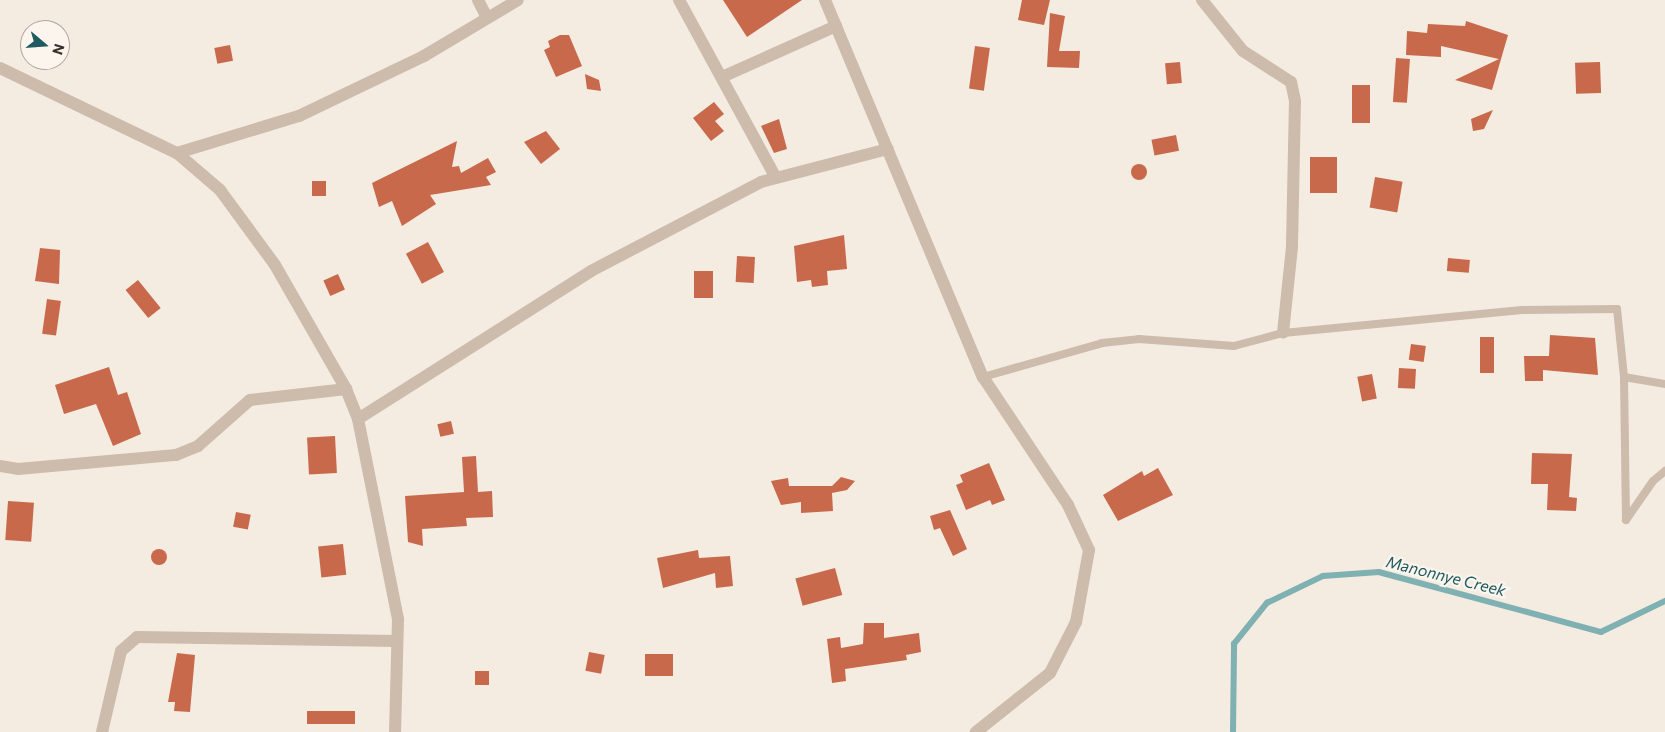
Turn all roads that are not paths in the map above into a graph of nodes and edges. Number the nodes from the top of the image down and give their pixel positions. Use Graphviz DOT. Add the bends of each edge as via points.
graph roads {
  1 [pos="478,0"];
  2 [pos="518,0"];
  3 [pos="679,0"];
  4 [pos="825,0"];
  5 [pos="1202,0"];
  6 [pos="487,18"];
  7 [pos="836,26"];
  8 [pos="0,68"];
  9 [pos="722,77"];
  10 [pos="888,149"];
  11 [pos="176,153"];
  12 [pos="776,176"];
  13 [pos="1283,333"];
  14 [pos="983,377"];
  15 [pos="1624,377"];
  16 [pos="1665,384"];
  17 [pos="346,389"];
  18 [pos="358,419"];
  19 [pos="0,466"];
  20 [pos="1665,471"];
  21 [pos="397,641"];
  22 [pos="102,732"];
  23 [pos="395,732"];
  24 [pos="976,732"];
  1 -- 6 [label="street"];
  2 -- 6 [label="street"];
  3 -- 9 [label="street"];
  4 -- 7 [label="street"];
  5 -- 13 [label="street" via="1242,51 1291,82 1295,101 1292,247"];
  6 -- 11 [label="street" via="424,56 299,116"];
  7 -- 9 [label="street"];
  7 -- 10 [label="street"];
  8 -- 11 [label="street"];
  9 -- 12 [label="street"];
  10 -- 12 [label="street"];
  10 -- 14 [label="street"];
  11 -- 17 [label="street" via="220,190 240,216 275,265"];
  12 -- 18 [label="street" via="591,271"];
  13 -- 14 [label="lane" via="1234,346 1139,338 1102,343"];
  13 -- 15 [label="lane" via="1522,310 1617,309"];
  14 -- 24 [label="street" via="1068,505 1089,550 1076,622 1050,673"];
  15 -- 16 [label="lane"];
  15 -- 20 [label="lane" via="1626,520 1652,481"];
  17 -- 18 [label="street"];
  17 -- 19 [label="street" via="250,400 198,446 176,455 18,468"];
  18 -- 21 [label="street" via="398,620"];
  21 -- 22 [label="street" via="137,637 121,651"];
  21 -- 23 [label="street"];
}
